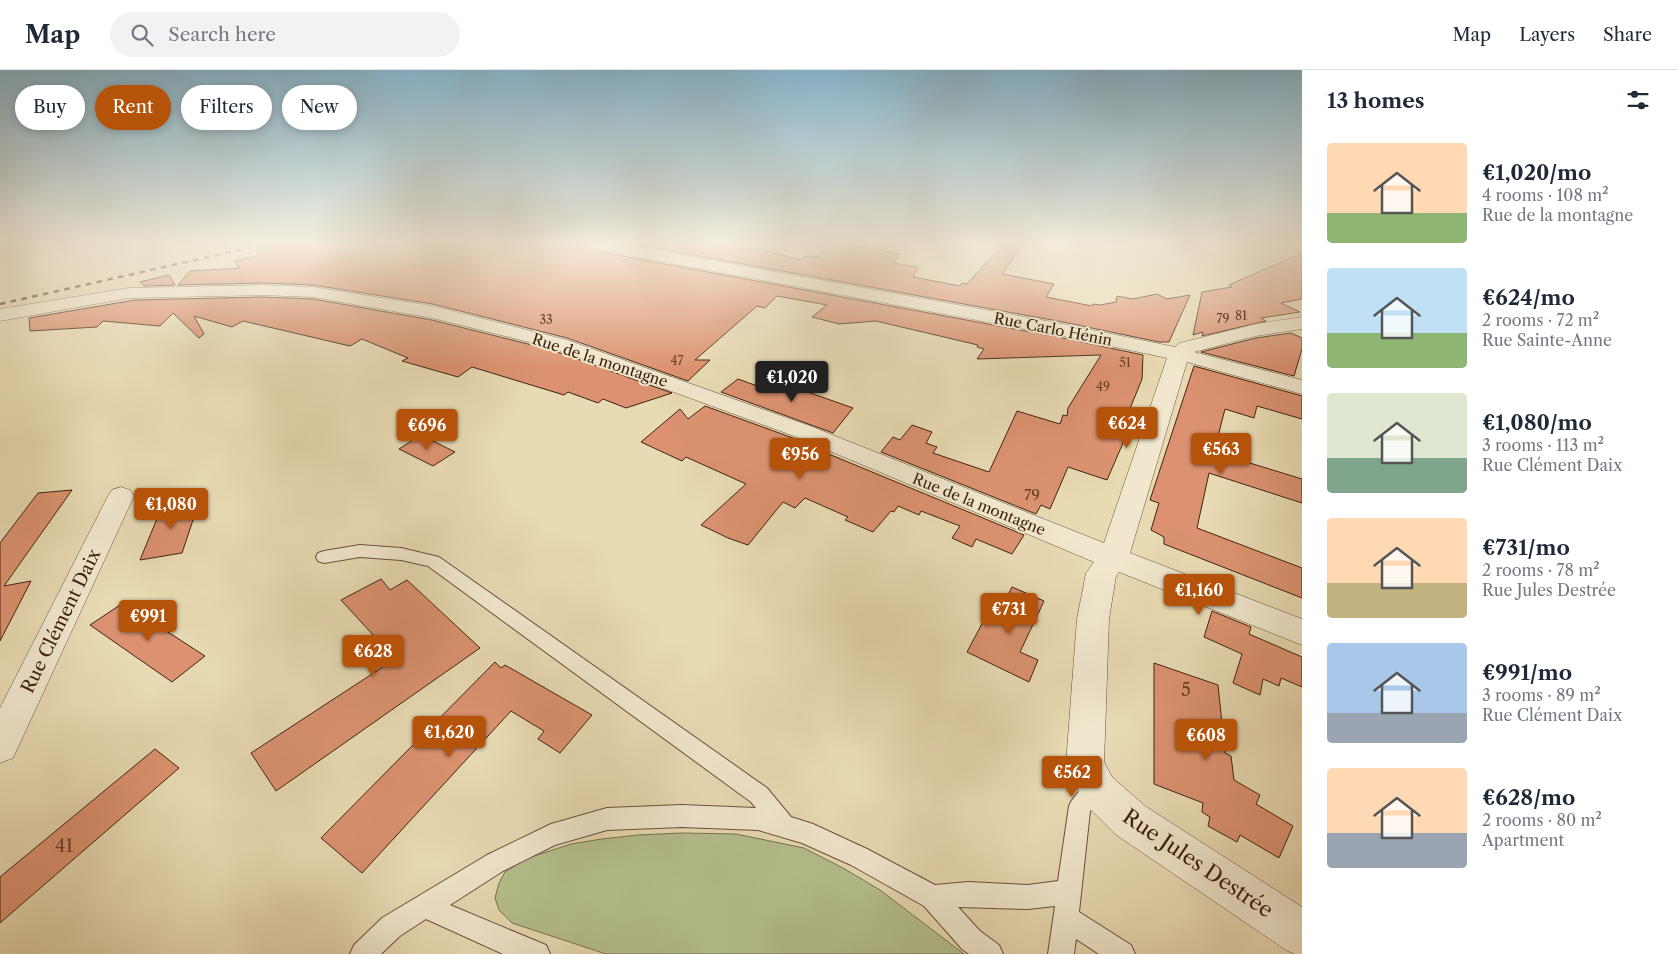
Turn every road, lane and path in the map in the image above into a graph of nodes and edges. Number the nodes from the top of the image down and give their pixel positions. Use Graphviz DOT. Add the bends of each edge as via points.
graph roads {
  1 [pos="823,285"];
  2 [pos="0,315"];
  3 [pos="1302,323"];
  4 [pos="1179,354"];
  5 [pos="1302,386"];
  6 [pos="121,496"];
  7 [pos="324,557"];
  8 [pos="1114,557"];
  9 [pos="1302,632"];
  10 [pos="0,746"];
  11 [pos="1098,790"];
  12 [pos="784,826"];
  13 [pos="1069,892"];
  14 [pos="932,897"];
  15 [pos="425,906"];
  16 [pos="1066,918"];
  17 [pos="1302,934"];
  18 [pos="362,954"];
  19 [pos="537,954"];
  20 [pos="990,954"];
  21 [pos="1061,954"];
  22 [pos="1122,954"];
  1 -- 4 [label="street, Rue Carlo Hénin"];
  2 -- 8 [label="street, Rue de la montagne" via="129,294 262,290 313,292 433,312 560,344 682,387 802,431"];
  3 -- 4 [label="street" via="1256,330 1187,347"];
  4 -- 5 [label="street, Rue Carlo Hénin"];
  4 -- 8 [label="street, Rue Jules Destrée"];
  6 -- 10 [label="street, Rue Clément Daix"];
  7 -- 12 [label="lane" via="360,551 401,554 433,561 759,794"];
  8 -- 9 [label="street, Rue de la montagne"];
  8 -- 11 [label="street, Rue Jules Destrée" via="1101,573 1093,619 1084,764"];
  11 -- 13 [label="lane" via="1080,806"];
  11 -- 17 [label="street, Rue Jules Destrée" via="1130,820"];
  12 -- 14 [label="lane" via="859,857"];
  12 -- 15 [label="lane" via="758,819 682,816 607,819 551,835 495,863"];
  13 -- 14 [label="lane" via="1028,897 968,894"];
  13 -- 16 [label="lane"];
  14 -- 20 [label="lane" via="970,940"];
  15 -- 18 [label="lane" via="391,927"];
  15 -- 19 [label="lane"];
  16 -- 21 [label="lane"];
  16 -- 22 [label="lane"];
}
